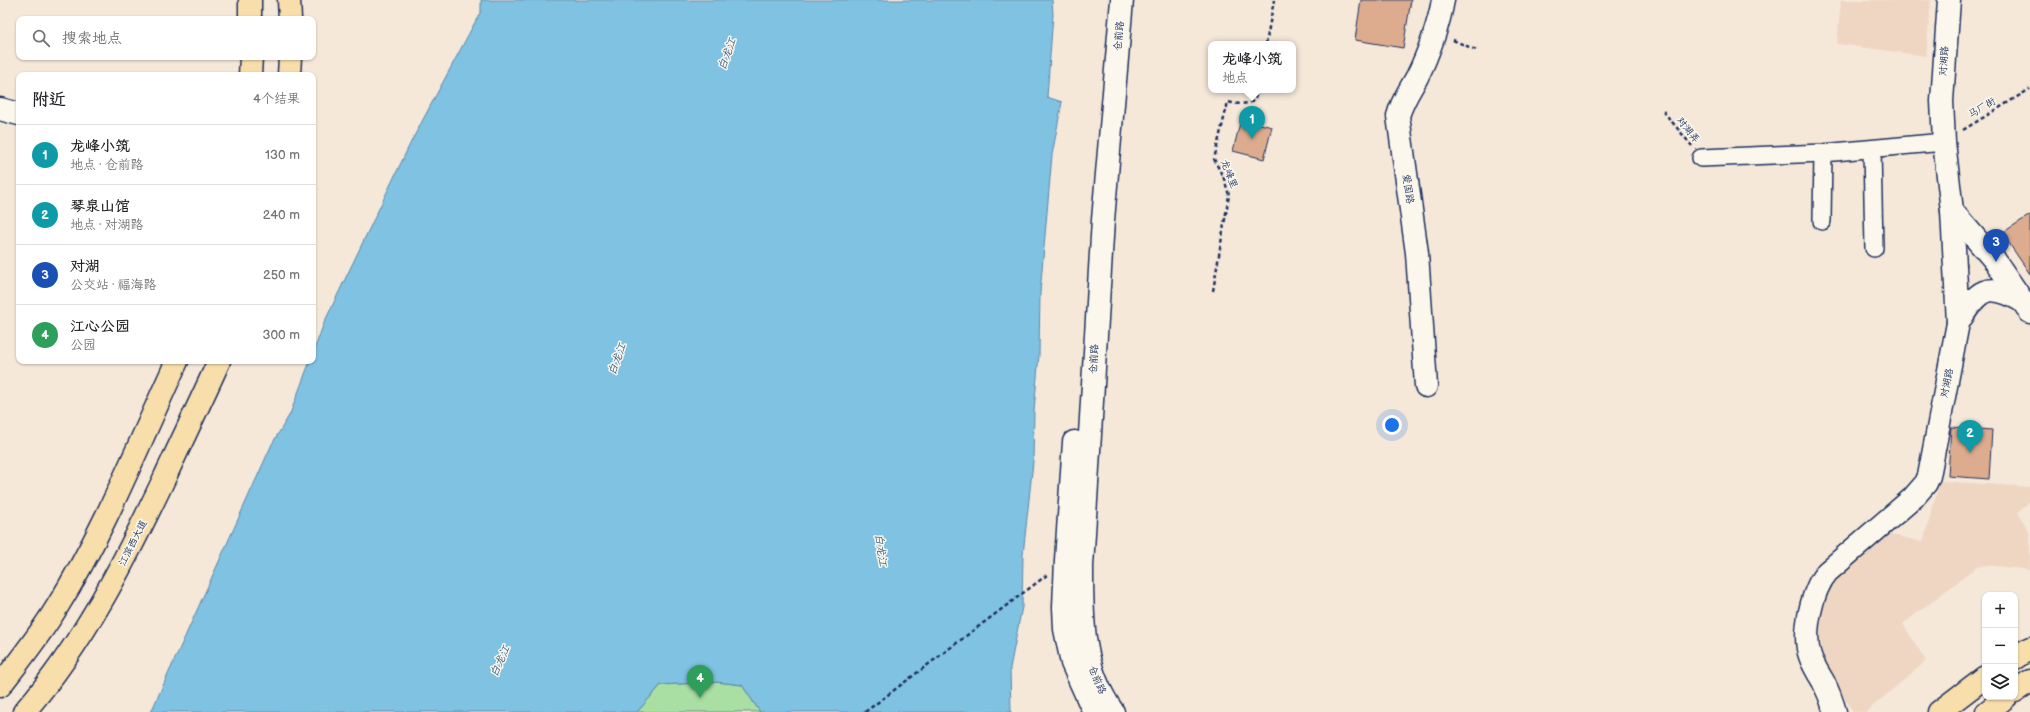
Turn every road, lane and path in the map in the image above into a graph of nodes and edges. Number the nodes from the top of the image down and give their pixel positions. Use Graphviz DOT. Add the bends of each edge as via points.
graph roads {
  1 [pos="250,0"];
  2 [pos="289,0"];
  3 [pos="1111,0"];
  4 [pos="1122,0"];
  5 [pos="1274,0"];
  6 [pos="1443,0"];
  7 [pos="1949,0"];
  8 [pos="250,16"];
  9 [pos="290,16"];
  10 [pos="1434,31"];
  11 [pos="1267,41"];
  12 [pos="1476,50"];
  13 [pos="251,60"];
  14 [pos="290,60"];
  15 [pos="250,72"];
  16 [pos="289,72"];
  17 [pos="2030,89"];
  18 [pos="1257,93"];
  19 [pos="0,109"];
  20 [pos="1663,111"];
  21 [pos="16,113"];
  22 [pos="1944,142"];
  23 [pos="1872,150"];
  24 [pos="1823,153"];
  25 [pos="1701,158"];
  26 [pos="1952,211"];
  27 [pos="1822,221"];
  28 [pos="1874,248"];
  29 [pos="1213,291"];
  30 [pos="2027,307"];
  31 [pos="1958,323"];
  32 [pos="176,364"];
  33 [pos="218,364"];
  34 [pos="1426,386"];
  35 [pos="1066,560"];
  36 [pos="2030,648"];
  37 [pos="2018,656"];
  38 [pos="1982,680"];
  39 [pos="2030,681"];
  40 [pos="0,686"];
  41 [pos="2018,689"];
  42 [pos="2002,700"];
  43 [pos="24,712"];
  44 [pos="865,712"];
  45 [pos="1094,712"];
  46 [pos="1113,712"];
  47 [pos="1835,712"];
  48 [pos="1939,712"];
  49 [pos="1987,712"];
  1 -- 8 [label="main road"];
  2 -- 9 [label="main road"];
  3 -- 35 [label="street, 仓前路" via="1091,220"];
  4 -- 46 [label="street, 仓前路" via="1103,220 1082,566 1082,607 1090,669"];
  5 -- 11 [label="path"];
  6 -- 10 [label="street, 爱国路"];
  7 -- 22 [label="street, 对湖路" via="1942,87"];
  10 -- 12 [label="path"];
  10 -- 34 [label="street, 爱国路" via="1398,116 1417,253"];
  13 -- 15 [label="main road"];
  14 -- 16 [label="main road"];
  17 -- 22 [label="path, 马厂街"];
  18 -- 29 [label="path, 龙峰里" via="1254,101 1249,103 1228,102 1214,159 1229,194"];
  19 -- 21 [label="street"];
  20 -- 25 [label="path, 对湖弄"];
  22 -- 23 [label="street"];
  22 -- 26 [label="street, 对湖路"];
  23 -- 24 [label="street"];
  23 -- 28 [label="street"];
  24 -- 25 [label="street"];
  24 -- 27 [label="street"];
  26 -- 30 [label="street" via="1996,262"];
  26 -- 31 [label="street, 对湖路"];
  30 -- 31 [label="street" via="2002,292 1986,290 1973,299"];
  31 -- 47 [label="street, 对湖路" via="1926,483 1904,506 1827,572 1814,593 1808,646"];
  32 -- 40 [label="main road" via="73,580 44,628"];
  33 -- 43 [label="main road, 江滨西大道" via="110,588 68,656"];
  35 -- 44 [label="path"];
  35 -- 45 [label="street, 仓前路" via="1064,606 1067,646 1078,680"];
  36 -- 37 [label="main road"];
  38 -- 48 [label="main road"];
  39 -- 41 [label="main road"];
  42 -- 49 [label="main road"];
}
